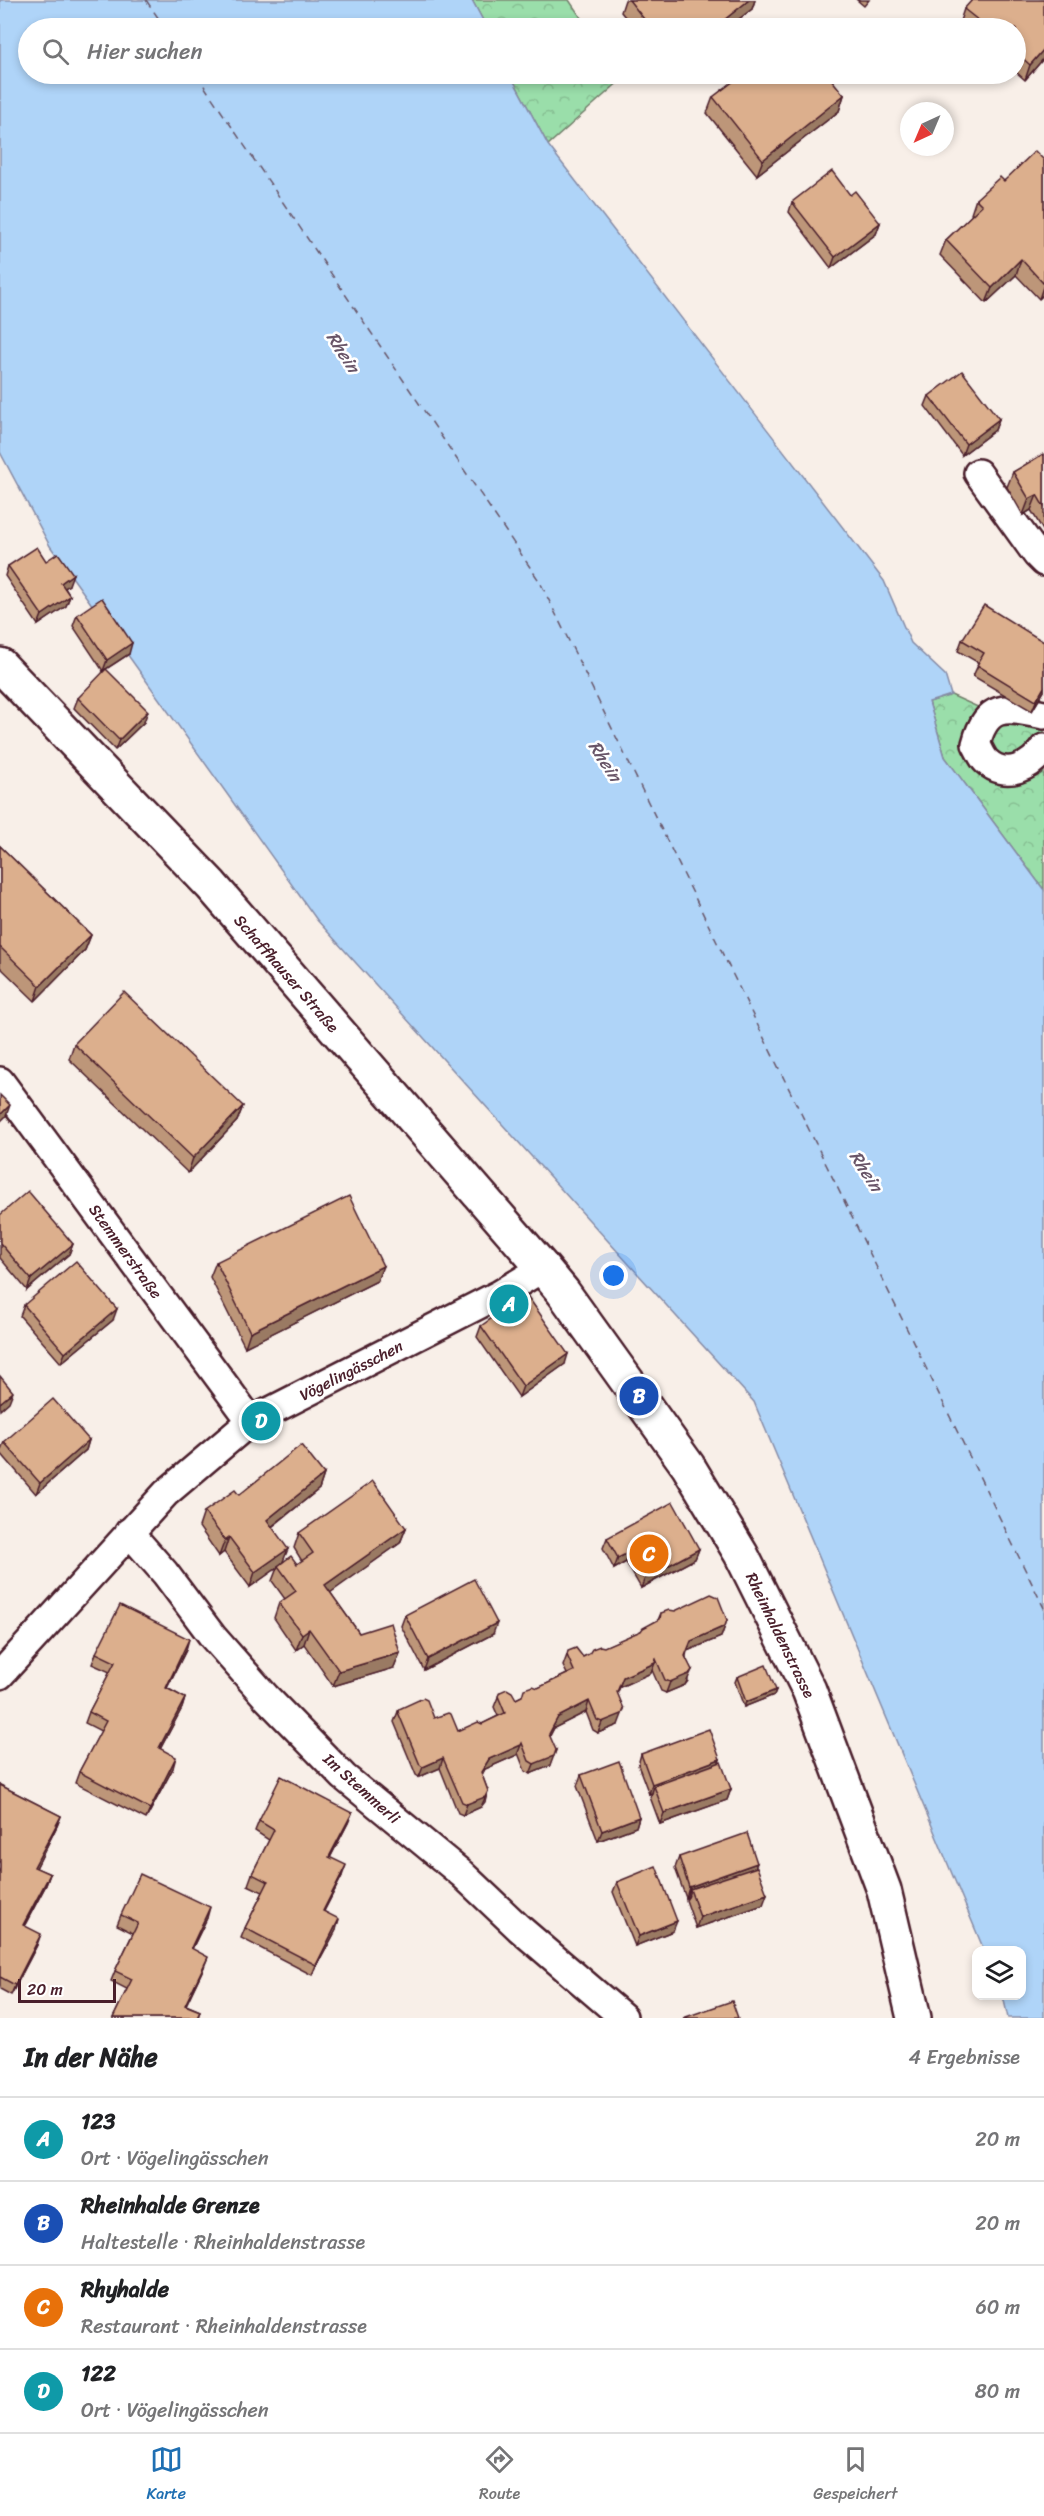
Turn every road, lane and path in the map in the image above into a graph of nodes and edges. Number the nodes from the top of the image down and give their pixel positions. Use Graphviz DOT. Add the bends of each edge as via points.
graph roads {
  1 [pos="978,473"];
  2 [pos="1044,562"];
  3 [pos="0,665"];
  4 [pos="1044,715"];
  5 [pos="1044,748"];
  6 [pos="0,1081"];
  7 [pos="553,1280"];
  8 [pos="251,1421"];
  9 [pos="129,1532"];
  10 [pos="0,1675"];
  11 [pos="623,2017"];
  12 [pos="914,2018"];
  1 -- 2 [label="street"];
  3 -- 7 [label="main road, Schaffhauser Straße" via="211,885"];
  4 -- 5 [label="street" via="1007,709 991,714 981,725 976,744 986,760 1003,771 1021,769 1036,760"];
  6 -- 8 [label="street, Stemmerstraße"];
  7 -- 8 [label="street, Vögelingässchen" via="500,1294"];
  7 -- 12 [label="main road, Rheinhaldenstrasse" via="688,1466 741,1554 809,1690 884,1890"];
  8 -- 9 [label="street, Vögelingässchen" via="166,1493"];
  9 -- 10 [label="street, Vögelingässchen"];
  9 -- 11 [label="street, Im Stemmerli" via="236,1663 344,1777 462,1874"];
}
